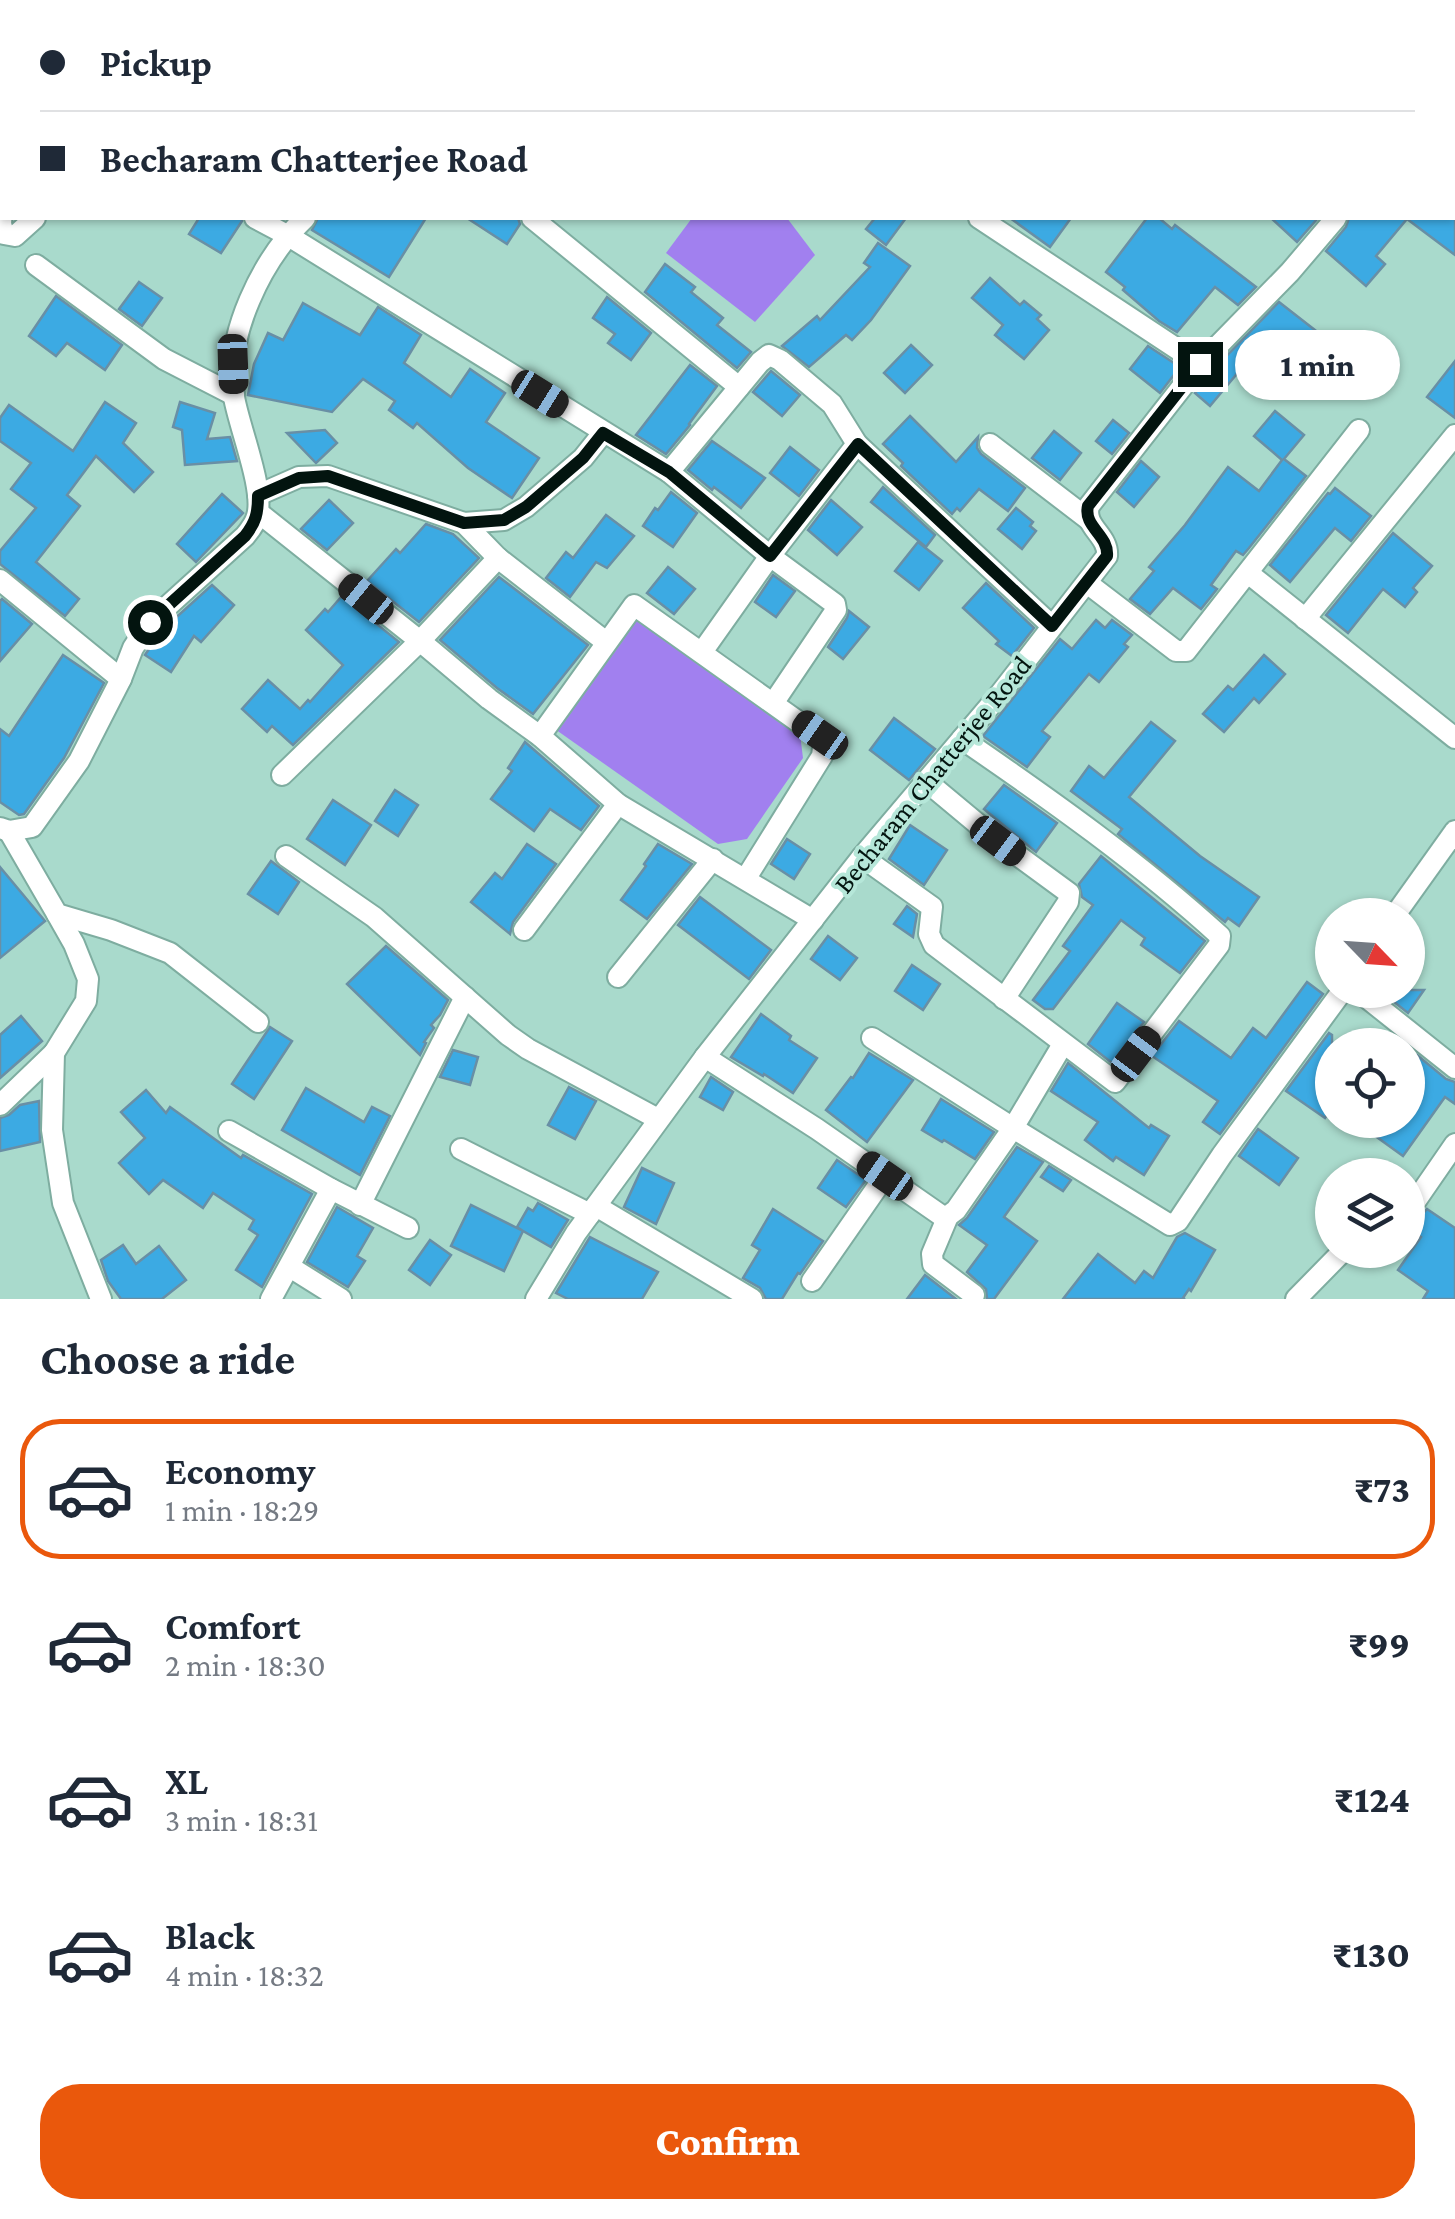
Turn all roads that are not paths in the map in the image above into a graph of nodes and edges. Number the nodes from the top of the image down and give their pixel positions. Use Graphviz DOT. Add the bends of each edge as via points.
graph roads {
  1 [pos="1,220"];
  2 [pos="33,220"];
  3 [pos="259,220"];
  4 [pos="303,220"];
  5 [pos="534,220"];
  6 [pos="982,220"];
  7 [pos="1334,220"];
  8 [pos="287,235"];
  9 [pos="36,265"];
  10 [pos="1200,364"];
  11 [pos="739,387"];
  12 [pos="234,395"];
  13 [pos="1359,430"];
  14 [pos="603,433"];
  15 [pos="1455,435"];
  16 [pos="858,444"];
  17 [pos="990,444"];
  18 [pos="1434,461"];
  19 [pos="669,472"];
  20 [pos="1455,473"];
  21 [pos="258,504"];
  22 [pos="1088,519"];
  23 [pos="464,523"];
  24 [pos="770,556"];
  25 [pos="498,558"];
  26 [pos="1248,573"];
  27 [pos="0,580"];
  28 [pos="1086,583"];
  29 [pos="1305,619"];
  30 [pos="1052,626"];
  31 [pos="420,642"];
  32 [pos="606,642"];
  33 [pos="702,652"];
  34 [pos="121,680"];
  35 [pos="774,702"];
  36 [pos="540,736"];
  37 [pos="1455,738"];
  38 [pos="962,739"];
  39 [pos="282,775"];
  40 [pos="926,781"];
  41 [pos="618,804"];
  42 [pos="4,830"];
  43 [pos="1455,831"];
  44 [pos="286,856"];
  45 [pos="862,857"];
  46 [pos="713,859"];
  47 [pos="746,878"];
  48 [pos="1407,898"];
  49 [pos="57,914"];
  50 [pos="813,920"];
  51 [pos="524,930"];
  52 [pos="618,978"];
  53 [pos="465,997"];
  54 [pos="1004,999"];
  55 [pos="1330,1008"];
  56 [pos="1380,1008"];
  57 [pos="258,1022"];
  58 [pos="872,1038"];
  59 [pos="1063,1044"];
  60 [pos="54,1053"];
  61 [pos="705,1057"];
  62 [pos="1455,1068"];
  63 [pos="2,1099"];
  64 [pos="658,1120"];
  65 [pos="1012,1128"];
  66 [pos="229,1131"];
  67 [pos="461,1149"];
  68 [pos="1454,1150"];
  69 [pos="885,1176"];
  70 [pos="331,1189"];
  71 [pos="1425,1189"];
  72 [pos="360,1204"];
  73 [pos="593,1210"];
  74 [pos="948,1216"];
  75 [pos="408,1228"];
  76 [pos="290,1267"];
  77 [pos="1326,1268"];
  78 [pos="812,1281"];
  79 [pos="546,1295"];
  80 [pos="974,1295"];
  81 [pos="101,1299"];
  82 [pos="272,1299"];
  83 [pos="341,1299"];
  84 [pos="752,1299"];
  85 [pos="1296,1299"];
  1 -- 2 [label="street" via="4,234 15,236"];
  3 -- 8 [label="street"];
  4 -- 8 [label="street"];
  5 -- 11 [label="street"];
  6 -- 10 [label="street"];
  7 -- 10 [label="street"];
  8 -- 12 [label="street" via="246,306 233,364"];
  8 -- 14 [label="street"];
  9 -- 12 [label="street" via="164,360"];
  10 -- 22 [label="street" via="1088,506"];
  11 -- 16 [label="street" via="769,355 780,360 832,404"];
  11 -- 19 [label="street"];
  12 -- 21 [label="street"];
  13 -- 26 [label="street"];
  14 -- 19 [label="street"];
  14 -- 23 [label="street" via="526,507 504,520"];
  15 -- 18 [label="street"];
  16 -- 24 [label="street"];
  16 -- 30 [label="street"];
  17 -- 22 [label="street"];
  18 -- 20 [label="street"];
  18 -- 29 [label="street"];
  19 -- 24 [label="street"];
  21 -- 23 [label="street" via="299,478 328,476"];
  21 -- 31 [label="street"];
  21 -- 34 [label="street" via="245,536 150,622"];
  22 -- 28 [label="street, Becharam Chatterjee Road" via="1108,548"];
  23 -- 25 [label="street"];
  24 -- 33 [label="street"];
  24 -- 35 [label="street" via="836,607"];
  25 -- 31 [label="street"];
  25 -- 32 [label="street"];
  26 -- 28 [label="street" via="1180,653"];
  26 -- 29 [label="street"];
  27 -- 34 [label="street"];
  28 -- 30 [label="street, Becharam Chatterjee Road"];
  29 -- 37 [label="street"];
  30 -- 38 [label="street, Becharam Chatterjee Road"];
  31 -- 36 [label="street"];
  31 -- 39 [label="street"];
  32 -- 33 [label="street" via="634,605"];
  32 -- 36 [label="street"];
  33 -- 35 [label="street"];
  34 -- 42 [label="street" via="78,761 32,827"];
  35 -- 47 [label="street" via="820,735 824,747"];
  36 -- 41 [label="street"];
  38 -- 40 [label="street, Becharam Chatterjee Road"];
  38 -- 59 [label="street" via="1146,872 1220,936 1115,1082"];
  40 -- 45 [label="street, Becharam Chatterjee Road"];
  40 -- 54 [label="street" via="1069,893"];
  41 -- 46 [label="street"];
  41 -- 51 [label="street"];
  42 -- 49 [label="street"];
  43 -- 48 [label="street"];
  44 -- 53 [label="street" via="374,917"];
  45 -- 50 [label="street, Becharam Chatterjee Road"];
  45 -- 54 [label="street" via="930,904 934,945"];
  46 -- 47 [label="street"];
  46 -- 52 [label="street"];
  47 -- 50 [label="street"];
  49 -- 57 [label="street" via="170,953"];
  49 -- 60 [label="street" via="88,980 86,1001"];
  50 -- 61 [label="street, Becharam Chatterjee Road"];
  53 -- 64 [label="street" via="528,1048"];
  53 -- 72 [label="street"];
  54 -- 59 [label="street"];
  55 -- 65 [label="street" via="1174,1224"];
  56 -- 62 [label="street"];
  58 -- 65 [label="street"];
  59 -- 65 [label="street"];
  60 -- 63 [label="street"];
  60 -- 81 [label="street" via="52,1130 63,1203"];
  61 -- 64 [label="street, Becharam Chatterjee Road"];
  61 -- 69 [label="street"];
  64 -- 73 [label="street, Becharam Chatterjee Road"];
  65 -- 74 [label="street"];
  66 -- 70 [label="street"];
  67 -- 73 [label="street"];
  68 -- 71 [label="street"];
  69 -- 74 [label="street"];
  69 -- 78 [label="street"];
  70 -- 72 [label="street"];
  70 -- 76 [label="street"];
  72 -- 75 [label="street"];
  73 -- 79 [label="street, Becharam Chatterjee Road"];
  73 -- 84 [label="street"];
  74 -- 80 [label="street" via="933,1264"];
  76 -- 82 [label="street"];
  76 -- 83 [label="street"];
  77 -- 85 [label="street"];
}
